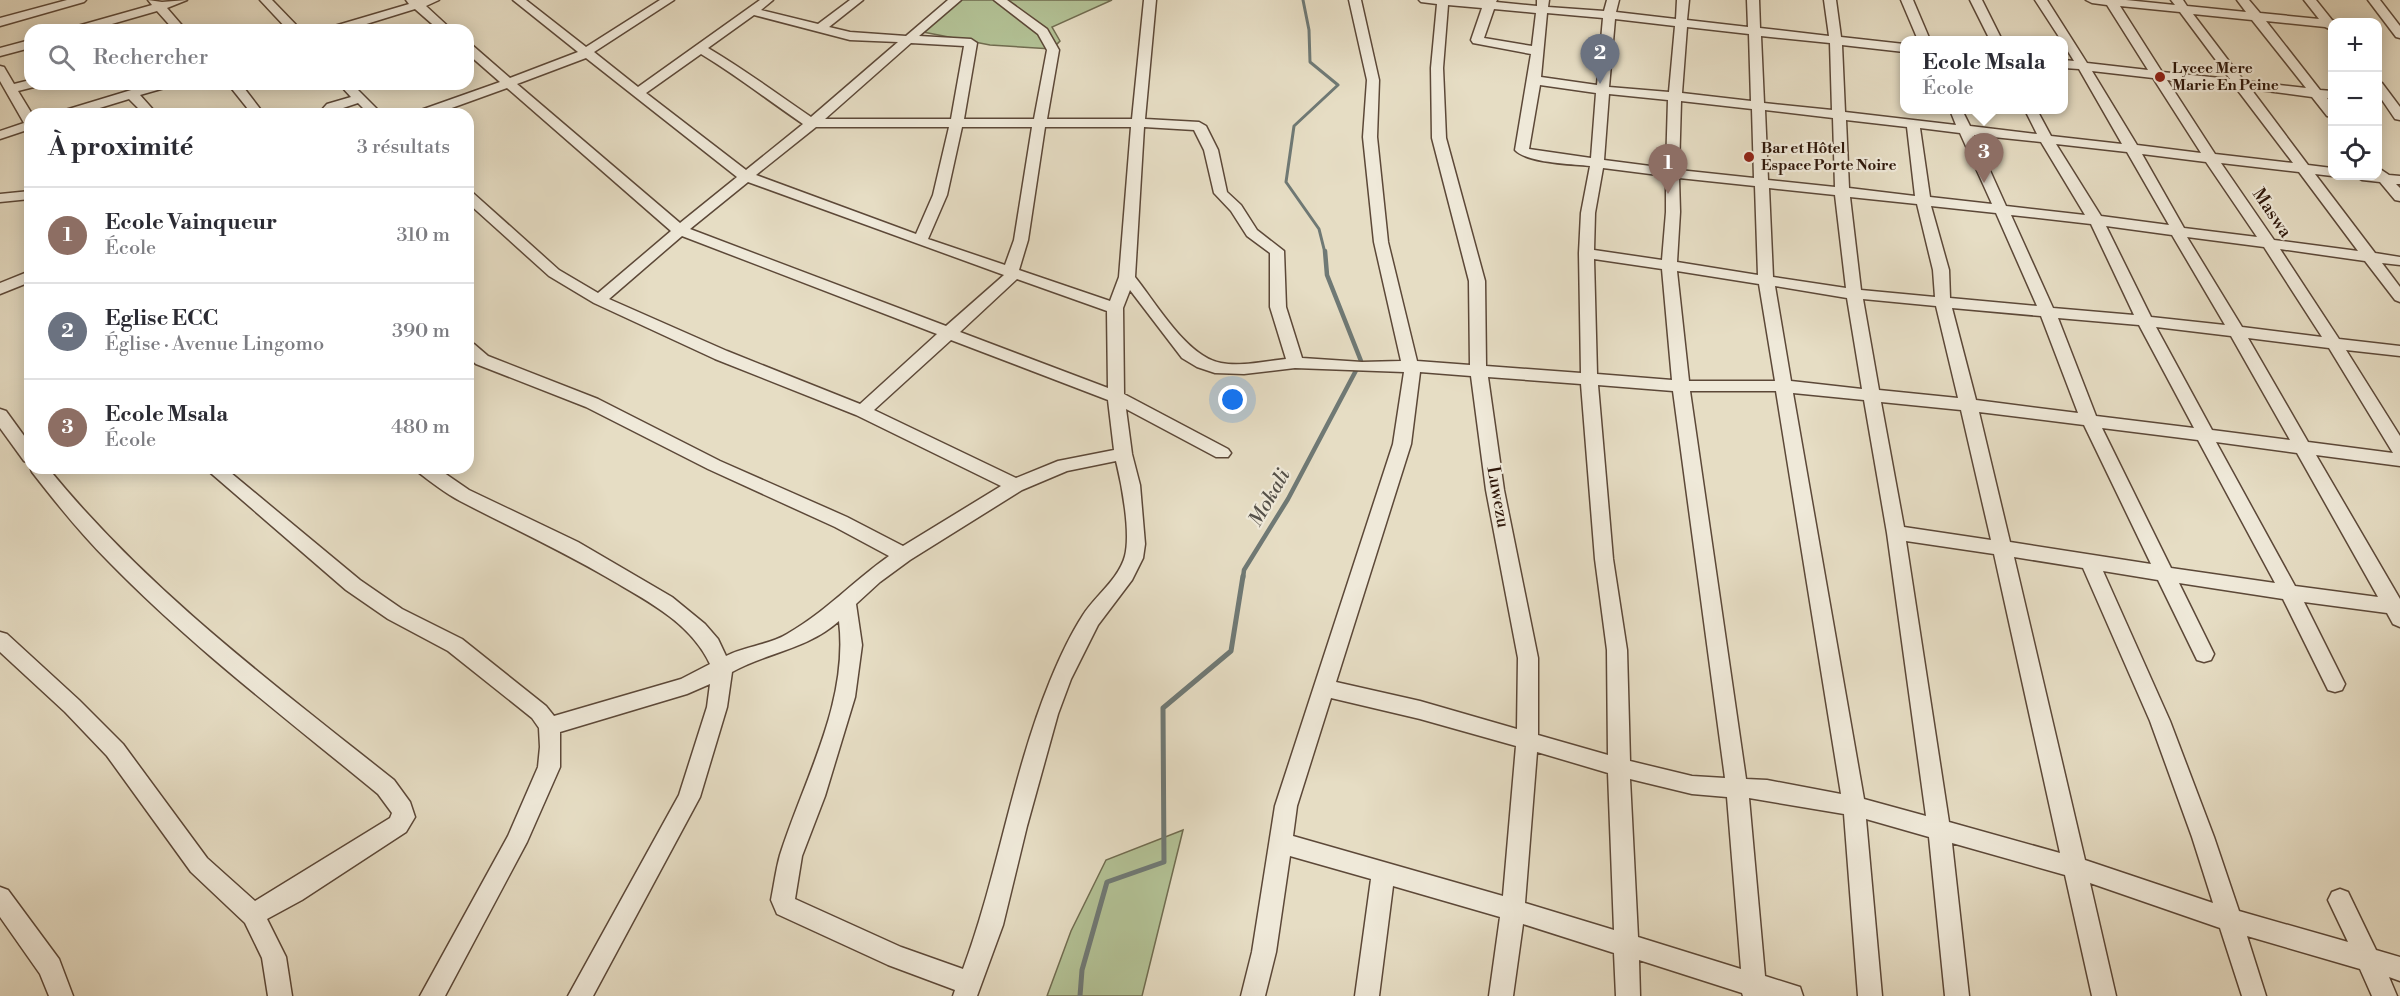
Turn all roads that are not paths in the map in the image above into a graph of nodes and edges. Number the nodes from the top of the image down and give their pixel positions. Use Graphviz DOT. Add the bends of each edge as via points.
graph roads {
  1 [pos="80,0"];
  2 [pos="181,0"];
  3 [pos="266,0"];
  4 [pos="433,0"];
  5 [pos="519,0"];
  6 [pos="642,0"];
  7 [pos="668,0"];
  8 [pos="767,0"];
  9 [pos="857,0"];
  10 [pos="955,0"];
  11 [pos="1000,0"];
  12 [pos="1150,0"];
  13 [pos="1355,0"];
  14 [pos="1437,0"];
  15 [pos="1683,0"];
  16 [pos="1753,0"];
  17 [pos="1830,0"];
  18 [pos="1907,0"];
  19 [pos="1976,0"];
  20 [pos="2041,0"];
  21 [pos="2092,0"];
  22 [pos="2243,0"];
  23 [pos="2310,0"];
  24 [pos="2374,0"];
  25 [pos="2110,1"];
  26 [pos="415,2"];
  27 [pos="157,3"];
  28 [pos="1490,3"];
  29 [pos="1542,4"];
  30 [pos="2181,4"];
  31 [pos="1611,7"];
  32 [pos="654,8"];
  33 [pos="753,11"];
  34 [pos="2255,15"];
  35 [pos="2328,21"];
  36 [pos="0,22"];
  37 [pos="96,24"];
  38 [pos="175,24"];
  39 [pos="289,24"];
  40 [pos="352,24"];
  41 [pos="439,24"];
  42 [pos="1681,24"];
  43 [pos="2328,25"];
  44 [pos="820,28"];
  45 [pos="2382,29"];
  46 [pos="2399,32"];
  47 [pos="1756,33"];
  48 [pos="1922,36"];
  49 [pos="1994,36"];
  50 [pos="2064,36"];
  51 [pos="907,39"];
  52 [pos="1836,41"];
  53 [pos="2068,41"];
  54 [pos="24,46"];
  55 [pos="1900,47"];
  56 [pos="700,48"];
  57 [pos="1537,51"];
  58 [pos="0,52"];
  59 [pos="474,53"];
  60 [pos="586,53"];
  61 [pos="2068,64"];
  62 [pos="2084,66"];
  63 [pos="0,70"];
  64 [pos="2159,75"];
  65 [pos="1534,80"];
  66 [pos="507,82"];
  67 [pos="2242,84"];
  68 [pos="24,86"];
  69 [pos="11,89"];
  70 [pos="145,90"];
  71 [pos="240,90"];
  72 [pos="352,90"];
  73 [pos="1602,90"];
  74 [pos="638,93"];
  75 [pos="2316,93"];
  76 [pos="132,94"];
  77 [pos="2328,94"];
  78 [pos="1674,96"];
  79 [pos="361,98"];
  80 [pos="2389,100"];
  81 [pos="1759,106"];
  82 [pos="86,108"];
  83 [pos="145,108"];
  84 [pos="254,108"];
  85 [pos="332,108"];
  86 [pos="370,108"];
  87 [pos="439,108"];
  88 [pos="2328,108"];
  89 [pos="24,113"];
  90 [pos="1958,114"];
  91 [pos="2033,114"];
  92 [pos="1839,115"];
  93 [pos="2400,116"];
  94 [pos="957,122"];
  95 [pos="811,123"];
  96 [pos="1040,123"];
  97 [pos="1138,123"];
  98 [pos="1913,124"];
  99 [pos="24,126"];
  100 [pos="1965,130"];
  101 [pos="0,135"];
  102 [pos="2046,139"];
  103 [pos="2133,149"];
  104 [pos="2210,157"];
  105 [pos="1597,163"];
  106 [pos="2304,169"];
  107 [pos="2328,172"];
  108 [pos="1672,173"];
  109 [pos="2382,174"];
  110 [pos="2382,175"];
  111 [pos="745,176"];
  112 [pos="2400,180"];
  113 [pos="1762,182"];
  114 [pos="1842,191"];
  115 [pos="24,196"];
  116 [pos="2400,197"];
  117 [pos="0,198"];
  118 [pos="474,201"];
  119 [pos="1923,201"];
  120 [pos="2000,210"];
  121 [pos="2096,220"];
  122 [pos="679,230"];
  123 [pos="2179,231"];
  124 [pos="920,241"];
  125 [pos="2270,244"];
  126 [pos="1587,253"];
  127 [pos="2372,257"];
  128 [pos="2400,261"];
  129 [pos="1669,264"];
  130 [pos="1012,273"];
  131 [pos="1127,277"];
  132 [pos="24,278"];
  133 [pos="1766,280"];
  134 [pos="0,288"];
  135 [pos="1854,294"];
  136 [pos="2400,297"];
  137 [pos="599,300"];
  138 [pos="1943,304"];
  139 [pos="1115,308"];
  140 [pos="2047,313"];
  141 [pos="2145,321"];
  142 [pos="2237,332"];
  143 [pos="949,333"];
  144 [pos="2332,343"];
  145 [pos="2400,351"];
  146 [pos="474,353"];
  147 [pos="1295,363"];
  148 [pos="1413,366"];
  149 [pos="1479,372"];
  150 [pos="1589,379"];
  151 [pos="1681,386"];
  152 [pos="1783,386"];
  153 [pos="1874,393"];
  154 [pos="1116,396"];
  155 [pos="1968,405"];
  156 [pos="862,411"];
  157 [pos="0,415"];
  158 [pos="2089,419"];
  159 [pos="2206,435"];
  160 [pos="2301,447"];
  161 [pos="24,449"];
  162 [pos="2400,450"];
  163 [pos="1222,453"];
  164 [pos="1123,454"];
  165 [pos="2400,460"];
  166 [pos="43,474"];
  167 [pos="221,474"];
  168 [pos="433,474"];
  169 [pos="1016,486"];
  170 [pos="1896,533"];
  171 [pos="2002,547"];
  172 [pos="903,555"];
  173 [pos="2090,562"];
  174 [pos="2163,575"];
  175 [pos="2290,594"];
  176 [pos="846,600"];
  177 [pos="2398,611"];
  178 [pos="0,640"];
  179 [pos="2204,654"];
  180 [pos="722,667"];
  181 [pos="2335,684"];
  182 [pos="1325,688"];
  183 [pos="549,726"];
  184 [pos="1527,740"];
  185 [pos="1619,767"];
  186 [pos="1737,789"];
  187 [pos="1854,806"];
  188 [pos="1940,830"];
  189 [pos="1281,843"];
  190 [pos="2073,867"];
  191 [pos="1383,872"];
  192 [pos="0,898"];
  193 [pos="2340,900"];
  194 [pos="1513,910"];
  195 [pos="254,915"];
  196 [pos="2227,919"];
  197 [pos="1628,947"];
  198 [pos="2369,959"];
  199 [pos="2400,969"];
  200 [pos="967,989"];
  201 [pos="1755,991"];
  202 [pos="61,996"];
  203 [pos="280,996"];
  204 [pos="432,996"];
  205 [pos="580,996"];
  206 [pos="1253,996"];
  207 [pos="1367,996"];
  208 [pos="1501,996"];
  209 [pos="1628,996"];
  210 [pos="1791,996"];
  211 [pos="1870,996"];
  212 [pos="1957,996"];
  213 [pos="2104,996"];
  214 [pos="2254,996"];
  215 [pos="2385,996"];
  1 -- 36 [label="street"];
  2 -- 27 [label="street"];
  3 -- 39 [label="street"];
  4 -- 26 [label="street"];
  5 -- 60 [label="street"];
  6 -- 32 [label="street"];
  7 -- 32 [label="street"];
  8 -- 33 [label="street"];
  9 -- 44 [label="street"];
  10 -- 51 [label="street"];
  11 -- 96 [label="street" via="1032,22 1052,45"];
  12 -- 97 [label="street"];
  13 -- 148 [label="street" via="1373,81 1370,137 1382,242"];
  14 -- 28 [label="street"];
  14 -- 149 [label="street, Luwezu" via="1439,138 1477,281"];
  15 -- 42 [label="street"];
  16 -- 47 [label="street"];
  17 -- 52 [label="street"];
  18 -- 48 [label="street"];
  19 -- 49 [label="street"];
  20 -- 50 [label="street"];
  21 -- 25 [label="street"];
  22 -- 34 [label="street"];
  23 -- 35 [label="street"];
  24 -- 46 [label="street"];
  25 -- 30 [label="street"];
  25 -- 64 [label="street, Maswa"];
  26 -- 40 [label="street"];
  26 -- 41 [label="street"];
  27 -- 37 [label="street"];
  27 -- 38 [label="street"];
  28 -- 29 [label="street"];
  28 -- 57 [label="street" via="1477,40"];
  29 -- 31 [label="street"];
  29 -- 57 [label="street"];
  30 -- 34 [label="street"];
  30 -- 67 [label="street"];
  31 -- 42 [label="street"];
  31 -- 73 [label="street"];
  32 -- 60 [label="street"];
  33 -- 44 [label="street"];
  33 -- 56 [label="street"];
  34 -- 43 [label="street"];
  34 -- 75 [label="street"];
  42 -- 47 [label="street"];
  42 -- 78 [label="street"];
  44 -- 51 [label="street" via="850,36"];
  45 -- 46 [label="street"];
  47 -- 52 [label="street"];
  47 -- 81 [label="street"];
  51 -- 94 [label="street" via="972,45"];
  51 -- 95 [label="street"];
  52 -- 55 [label="street"];
  52 -- 92 [label="street"];
  53 -- 62 [label="street"];
  54 -- 58 [label="street"];
  56 -- 74 [label="street"];
  56 -- 95 [label="street"];
  57 -- 65 [label="street"];
  59 -- 66 [label="street"];
  60 -- 66 [label="street"];
  60 -- 74 [label="street"];
  61 -- 62 [label="street"];
  62 -- 64 [label="street"];
  62 -- 103 [label="street"];
  63 -- 69 [label="street"];
  64 -- 67 [label="street"];
  64 -- 104 [label="street, Maswa"];
  65 -- 73 [label="street"];
  65 -- 105 [label="street" via="1523,152"];
  66 -- 87 [label="street"];
  66 -- 122 [label="street"];
  67 -- 75 [label="street"];
  67 -- 106 [label="street"];
  68 -- 69 [label="street"];
  69 -- 89 [label="street"];
  70 -- 76 [label="street"];
  71 -- 84 [label="street"];
  72 -- 79 [label="street"];
  73 -- 78 [label="street"];
  73 -- 105 [label="street"];
  74 -- 111 [label="street"];
  75 -- 77 [label="street"];
  75 -- 88 [label="street"];
  76 -- 82 [label="street"];
  76 -- 83 [label="street"];
  78 -- 81 [label="street"];
  78 -- 108 [label="street"];
  79 -- 85 [label="street"];
  79 -- 86 [label="street"];
  80 -- 93 [label="street"];
  81 -- 92 [label="street"];
  81 -- 113 [label="street"];
  90 -- 100 [label="street"];
  91 -- 102 [label="street"];
  92 -- 98 [label="street"];
  92 -- 114 [label="street"];
  94 -- 95 [label="street"];
  94 -- 96 [label="street"];
  94 -- 124 [label="street" via="940,195"];
  95 -- 111 [label="street"];
  96 -- 97 [label="street"];
  96 -- 130 [label="street"];
  97 -- 131 [label="street"];
  97 -- 147 [label="street" via="1200,127 1211,150 1221,193 1252,232 1277,251 1278,308"];
  98 -- 100 [label="street"];
  98 -- 119 [label="street"];
  99 -- 101 [label="street"];
  100 -- 102 [label="street"];
  100 -- 120 [label="street"];
  102 -- 103 [label="street"];
  102 -- 121 [label="street"];
  103 -- 104 [label="street"];
  103 -- 123 [label="street"];
  104 -- 106 [label="street"];
  104 -- 125 [label="street, Maswa"];
  105 -- 108 [label="street"];
  105 -- 126 [label="street" via="1588,213"];
  106 -- 107 [label="street"];
  106 -- 127 [label="street"];
  108 -- 113 [label="street"];
  108 -- 129 [label="street"];
  109 -- 112 [label="street"];
  110 -- 116 [label="street"];
  111 -- 122 [label="street"];
  111 -- 124 [label="street"];
  113 -- 114 [label="street"];
  113 -- 133 [label="street"];
  114 -- 119 [label="street"];
  114 -- 135 [label="street"];
  115 -- 117 [label="street"];
  118 -- 137 [label="street" via="554,273"];
  119 -- 120 [label="street"];
  119 -- 138 [label="street" via="1941,270"];
  120 -- 121 [label="street"];
  120 -- 140 [label="street"];
  121 -- 123 [label="street"];
  121 -- 141 [label="street"];
  122 -- 137 [label="street"];
  122 -- 143 [label="street"];
  123 -- 125 [label="street"];
  123 -- 142 [label="street" via="2180,239"];
  124 -- 130 [label="street"];
  125 -- 127 [label="street"];
  125 -- 144 [label="street, Maswa"];
  126 -- 129 [label="street"];
  126 -- 150 [label="street"];
  127 -- 128 [label="street"];
  127 -- 136 [label="street"];
  129 -- 133 [label="street"];
  129 -- 151 [label="street"];
  130 -- 139 [label="street"];
  130 -- 143 [label="street"];
  131 -- 139 [label="street"];
  131 -- 147 [label="street" via="1188,354 1203,363 1221,369"];
  132 -- 134 [label="street"];
  133 -- 135 [label="street"];
  133 -- 152 [label="street"];
  135 -- 138 [label="street"];
  135 -- 153 [label="street"];
  137 -- 156 [label="street"];
  138 -- 140 [label="street"];
  138 -- 155 [label="street"];
  139 -- 154 [label="street"];
  140 -- 141 [label="street"];
  140 -- 158 [label="street"];
  141 -- 142 [label="street"];
  141 -- 159 [label="street"];
  142 -- 144 [label="street"];
  142 -- 160 [label="street"];
  143 -- 154 [label="street"];
  143 -- 156 [label="street"];
  144 -- 145 [label="street"];
  144 -- 162 [label="street, Maswa"];
  146 -- 172 [label="street" via="482,360 592,403"];
  147 -- 148 [label="street"];
  148 -- 149 [label="street"];
  148 -- 182 [label="street" via="1402,444"];
  149 -- 150 [label="street"];
  149 -- 184 [label="street, Luwezu" via="1495,490 1528,646"];
  150 -- 151 [label="street"];
  150 -- 185 [label="street" via="1604,560 1617,650"];
  151 -- 152 [label="street"];
  151 -- 186 [label="street"];
  152 -- 153 [label="street"];
  152 -- 187 [label="street"];
  153 -- 155 [label="street"];
  153 -- 170 [label="street"];
  154 -- 163 [label="street"];
  154 -- 164 [label="street"];
  155 -- 158 [label="street"];
  155 -- 171 [label="street"];
  156 -- 169 [label="street"];
  157 -- 161 [label="street"];
  158 -- 159 [label="street"];
  158 -- 174 [label="street"];
  159 -- 160 [label="street"];
  159 -- 175 [label="street"];
  160 -- 165 [label="street"];
  160 -- 177 [label="street"];
  164 -- 169 [label="street" via="1064,465"];
  164 -- 200 [label="street" via="1131,485 1134,558 1090,620 1061,679 1019,815 991,924"];
  166 -- 195 [label="street" via="67,506 167,604 386,787 402,809 404,817 398,825"];
  167 -- 183 [label="street" via="353,585 395,614 455,645 539,712"];
  168 -- 180 [label="street" via="463,495 571,547 665,603 698,629"];
  169 -- 172 [label="street"];
  170 -- 171 [label="street"];
  170 -- 188 [label="street"];
  171 -- 173 [label="street"];
  171 -- 190 [label="street"];
  172 -- 176 [label="street"];
  173 -- 174 [label="street"];
  173 -- 196 [label="street" via="2160,721 2206,846"];
  174 -- 175 [label="street"];
  174 -- 179 [label="street"];
  175 -- 177 [label="street"];
  175 -- 181 [label="street"];
  176 -- 180 [label="street" via="829,618 791,642"];
  176 -- 200 [label="street" via="852,645 846,697 791,856 784,906"];
  178 -- 195 [label="street" via="115,750 199,865"];
  180 -- 183 [label="street" via="687,686"];
  180 -- 205 [label="street" via="717,707 689,797"];
  182 -- 184 [label="street"];
  182 -- 189 [label="street" via="1288,797"];
  183 -- 204 [label="street" via="549,767 516,842"];
  184 -- 185 [label="street"];
  184 -- 194 [label="street, Luwezu"];
  185 -- 186 [label="street" via="1676,783"];
  185 -- 197 [label="street"];
  186 -- 187 [label="street"];
  186 -- 201 [label="street"];
  187 -- 188 [label="street"];
  187 -- 211 [label="street"];
  188 -- 190 [label="street"];
  188 -- 212 [label="street"];
  189 -- 191 [label="street"];
  189 -- 206 [label="street"];
  190 -- 196 [label="street"];
  190 -- 213 [label="street"];
  191 -- 194 [label="street"];
  191 -- 207 [label="street"];
  192 -- 202 [label="street" via="50,967"];
  193 -- 198 [label="street"];
  194 -- 197 [label="street"];
  194 -- 208 [label="street, Luwezu"];
  195 -- 203 [label="street" via="274,957"];
  196 -- 198 [label="street"];
  196 -- 214 [label="street"];
  197 -- 201 [label="street"];
  197 -- 209 [label="street"];
  198 -- 199 [label="street"];
  198 -- 215 [label="street"];
  201 -- 210 [label="street"];
}
